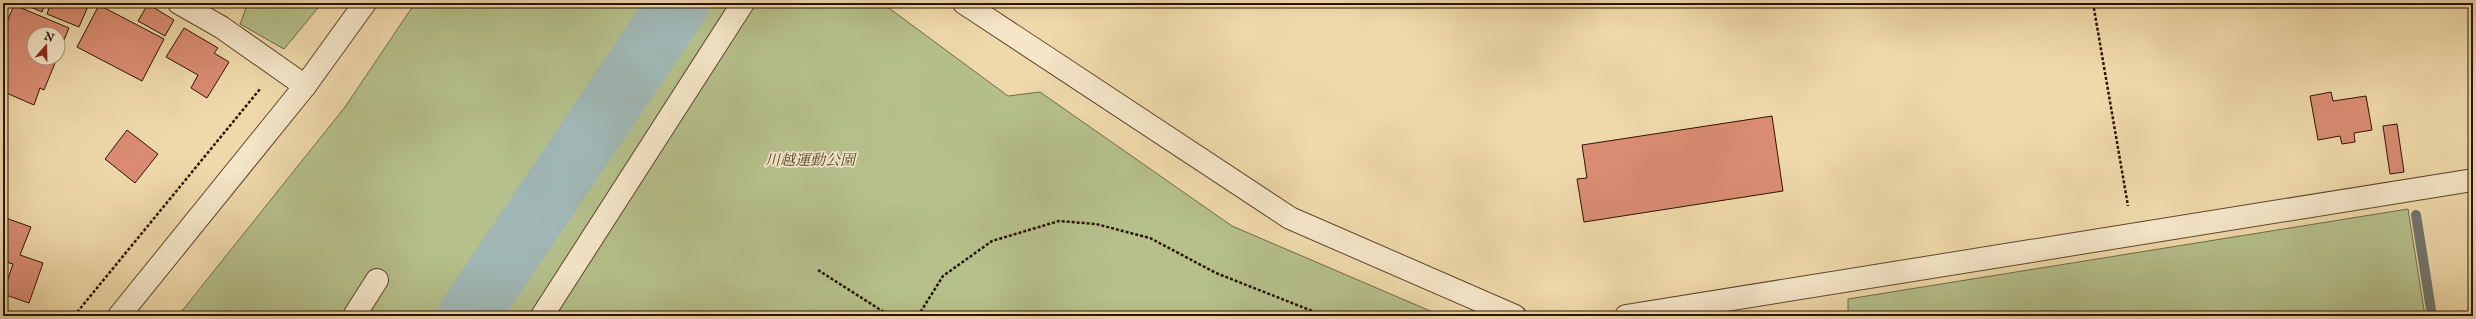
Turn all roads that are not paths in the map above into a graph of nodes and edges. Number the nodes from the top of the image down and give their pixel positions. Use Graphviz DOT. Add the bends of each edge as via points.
graph roads {
  1 [pos="179,3"];
  2 [pos="365,3"];
  3 [pos="742,3"];
  4 [pos="964,3"];
  5 [pos="305,86"];
  6 [pos="2473,180"];
  7 [pos="376,280"];
  8 [pos="119,316"];
  9 [pos="354,316"];
  10 [pos="542,316"];
  11 [pos="1515,316"];
  12 [pos="1626,316"];
  1 -- 5 [label="street" via="221,27"];
  2 -- 5 [label="street"];
  3 -- 10 [label="street"];
  4 -- 11 [label="street" via="1290,218"];
  5 -- 8 [label="street"];
  6 -- 12 [label="street"];
  7 -- 9 [label="street"];
}
